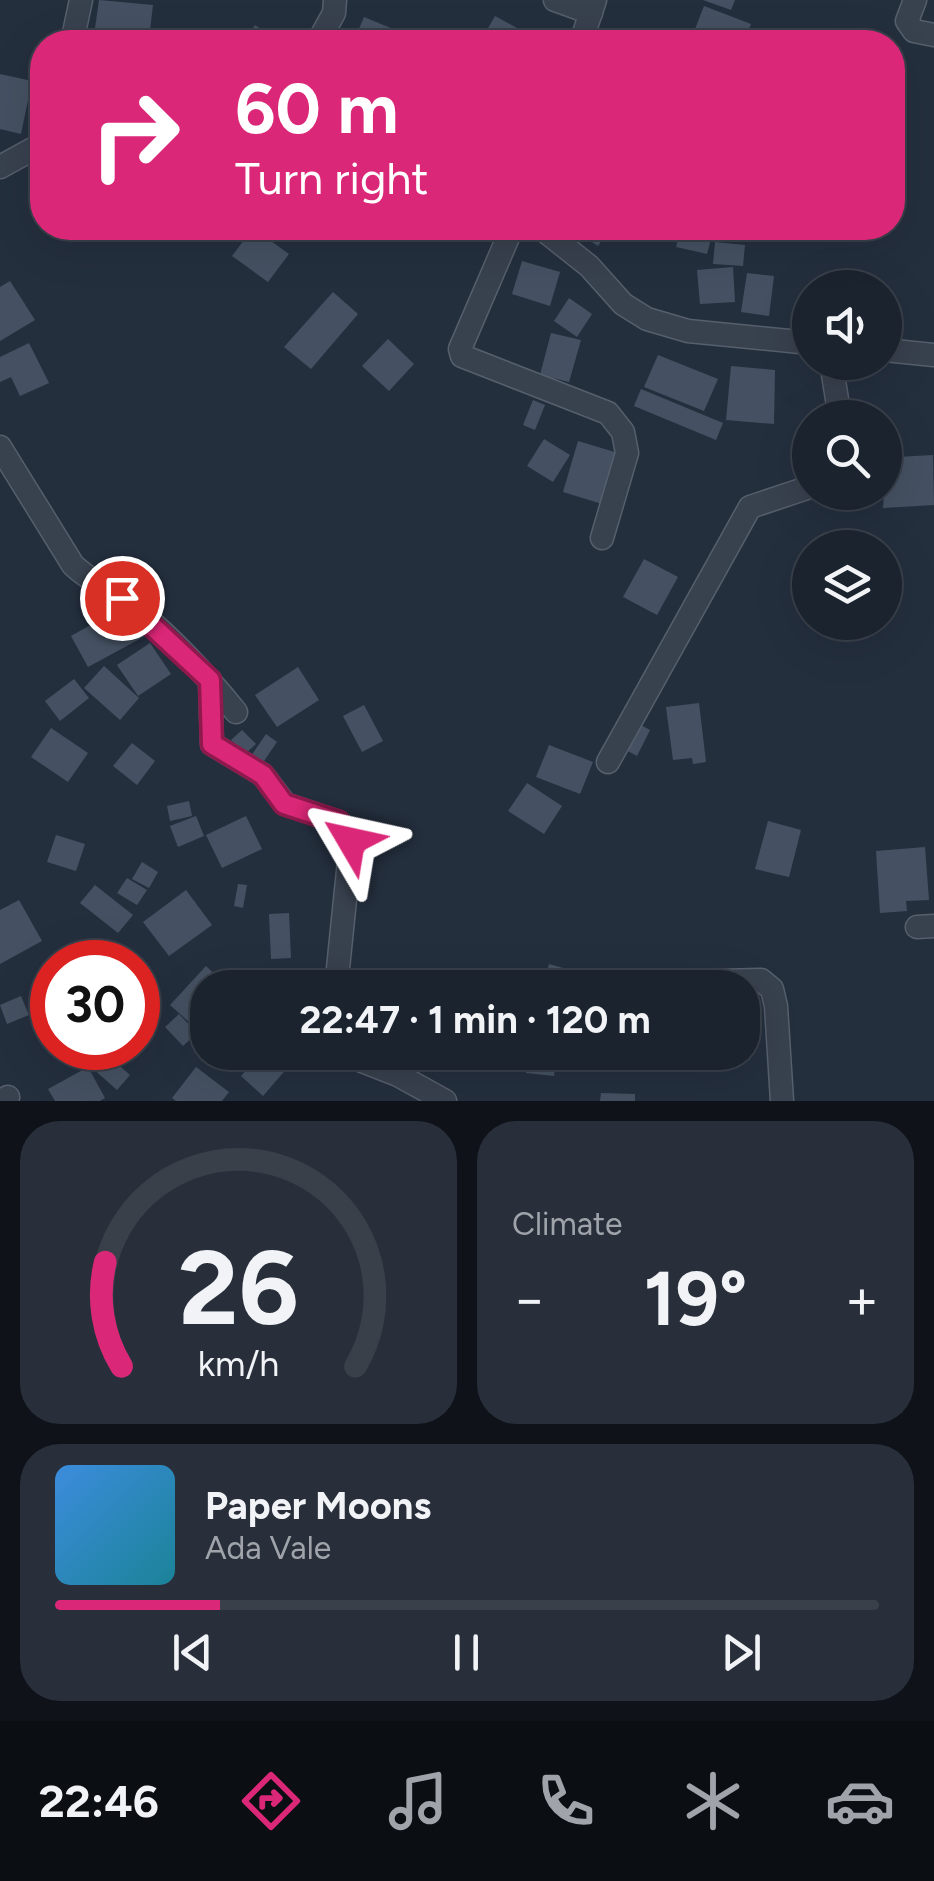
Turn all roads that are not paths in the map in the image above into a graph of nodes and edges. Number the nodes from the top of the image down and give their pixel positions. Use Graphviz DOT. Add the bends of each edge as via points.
graph roads {
  1 [pos="81,0"];
  2 [pos="336,0"];
  3 [pos="555,0"];
  4 [pos="915,0"];
  5 [pos="593,6"];
  6 [pos="75,30"];
  7 [pos="325,30"];
  8 [pos="585,30"];
  9 [pos="934,35"];
  10 [pos="30,150"];
  11 [pos="0,166"];
  12 [pos="507,240"];
  13 [pos="556,240"];
  14 [pos="792,341"];
  15 [pos="902,352"];
  16 [pos="934,355"];
  17 [pos="0,447"];
  18 [pos="792,493"];
  19 [pos="602,538"];
  20 [pos="210,680"];
  21 [pos="236,712"];
  22 [pos="608,762"];
  23 [pos="338,970"];
  24 [pos="760,980"];
  25 [pos="385,1070"];
  26 [pos="445,1101"];
  27 [pos="782,1101"];
  1 -- 6 [label="street"];
  2 -- 7 [label="street"];
  3 -- 5 [label="street"];
  4 -- 9 [label="street" via="907,21 914,32"];
  5 -- 8 [label="street"];
  10 -- 11 [label="street"];
  12 -- 19 [label="street" via="460,350 608,413 624,432 627,453"];
  13 -- 14 [label="street" via="646,319 688,331"];
  15 -- 16 [label="street"];
  17 -- 20 [label="street" via="73,564 140,612"];
  18 -- 22 [label="street" via="750,507"];
  20 -- 21 [label="street"];
  20 -- 23 [label="street" via="212,744 263,775 284,804 339,822 351,841"];
  24 -- 27 [label="street" via="772,989 776,1006"];
  25 -- 26 [label="street"];
}
